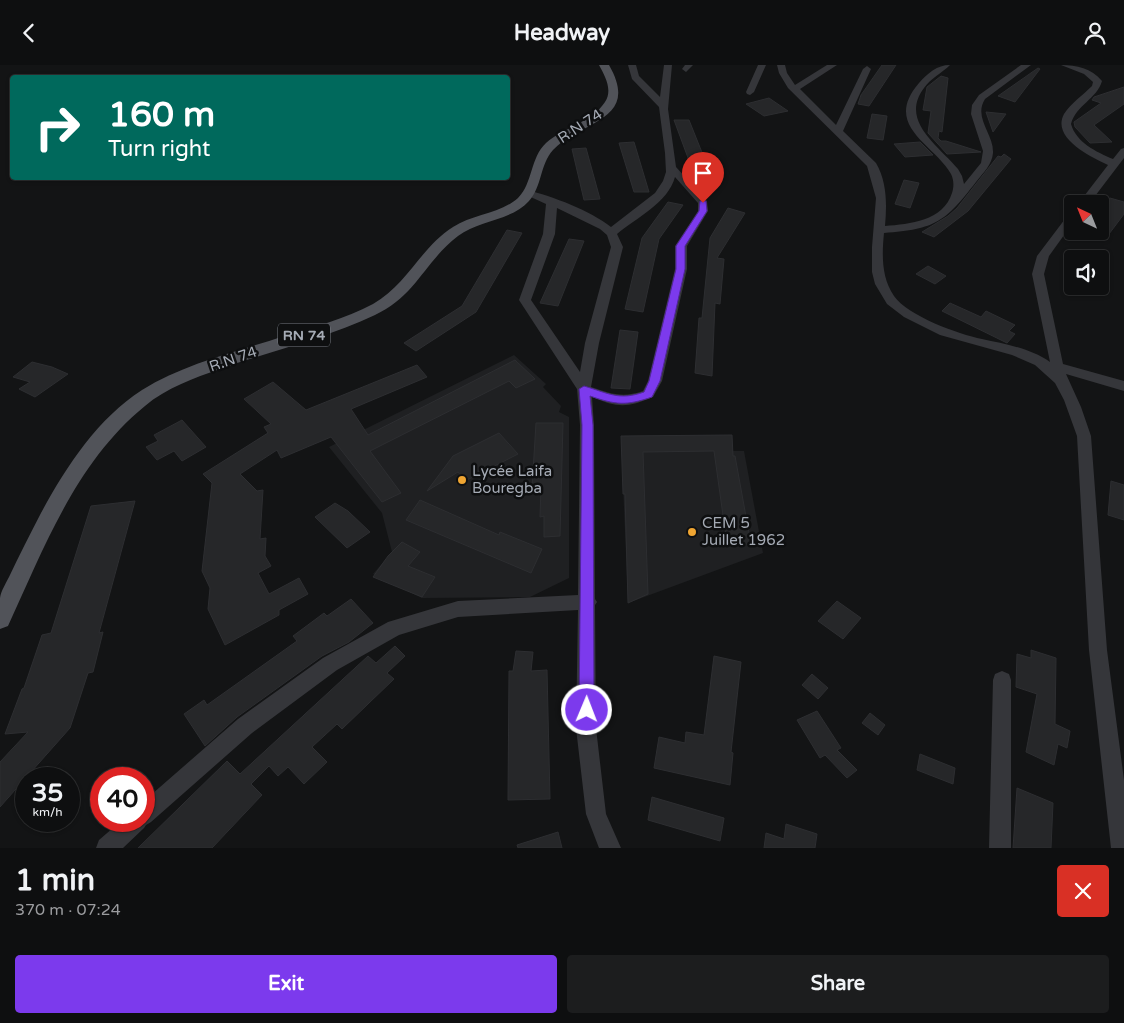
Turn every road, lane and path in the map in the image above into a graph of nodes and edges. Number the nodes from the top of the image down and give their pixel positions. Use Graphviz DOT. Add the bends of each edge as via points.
graph roads {
  1 [pos="604,65"];
  2 [pos="632,65"];
  3 [pos="668,65"];
  4 [pos="762,65"];
  5 [pos="781,65"];
  6 [pos="833,65"];
  7 [pos="946,65"];
  8 [pos="1028,65"];
  9 [pos="1065,65"];
  10 [pos="867,69"];
  11 [pos="794,89"];
  12 [pos="750,92"];
  13 [pos="664,107"];
  14 [pos="838,132"];
  15 [pos="1124,151"];
  16 [pos="1113,163"];
  17 [pos="672,168"];
  18 [pos="527,193"];
  19 [pos="1090,195"];
  20 [pos="552,202"];
  21 [pos="952,206"];
  22 [pos="1064,228"];
  23 [pos="879,230"];
  24 [pos="611,233"];
  25 [pos="1059,374"];
  26 [pos="1124,385"];
  27 [pos="584,389"];
  28 [pos="588,602"];
  29 [pos="0,619"];
  30 [pos="1002,680"];
  31 [pos="155,805"];
  32 [pos="125,832"];
  33 [pos="107,848"];
  34 [pos="609,848"];
  35 [pos="1000,848"];
  36 [pos="1122,848"];
  1 -- 18 [label="main road, R.N 74 / RN 74" via="613,83 611,104 546,149"];
  2 -- 13 [label="street" via="635,77"];
  3 -- 13 [label="street"];
  4 -- 12 [label="street"];
  5 -- 11 [label="street"];
  6 -- 11 [label="street"];
  7 -- 21 [label="street" via="914,95 911,113 921,135 957,175 958,188"];
  8 -- 21 [label="street" via="982,97 976,105 988,151 986,163"];
  9 -- 16 [label="street" via="1087,72 1098,81 1068,117 1066,126 1071,137 1095,155"];
  10 -- 14 [label="street"];
  11 -- 14 [label="street"];
  13 -- 17 [label="street"];
  14 -- 23 [label="street" via="872,165 878,179 881,197"];
  15 -- 16 [label="street"];
  16 -- 19 [label="street"];
  17 -- 24 [label="street" via="664,188"];
  17 -- 27 [label="street" via="703,203 703,211 681,246 681,269 655,381 648,394 630,401 607,398"];
  18 -- 20 [label="street"];
  18 -- 29 [label="main road, R.N 74 / RN 74" via="507,211 459,229 404,289 368,313 169,382 139,401 103,434 68,481 46,519"];
  20 -- 24 [label="street"];
  20 -- 27 [label="street" via="549,234 526,300"];
  21 -- 23 [label="street" via="922,225"];
  22 -- 25 [label="street" via="1043,256 1038,274"];
  23 -- 25 [label="street" via="877,273 887,295 902,310 932,328 1020,352"];
  24 -- 27 [label="street" via="617,247 592,343"];
  25 -- 26 [label="street"];
  25 -- 36 [label="street" via="1084,436 1098,650"];
  27 -- 28 [label="street"];
  28 -- 31 [label="street" via="458,609 394,628 330,665 245,725"];
  28 -- 34 [label="street" via="586,728 596,814"];
  30 -- 35 [label="street"];
  32 -- 33 [label="street"];
}
